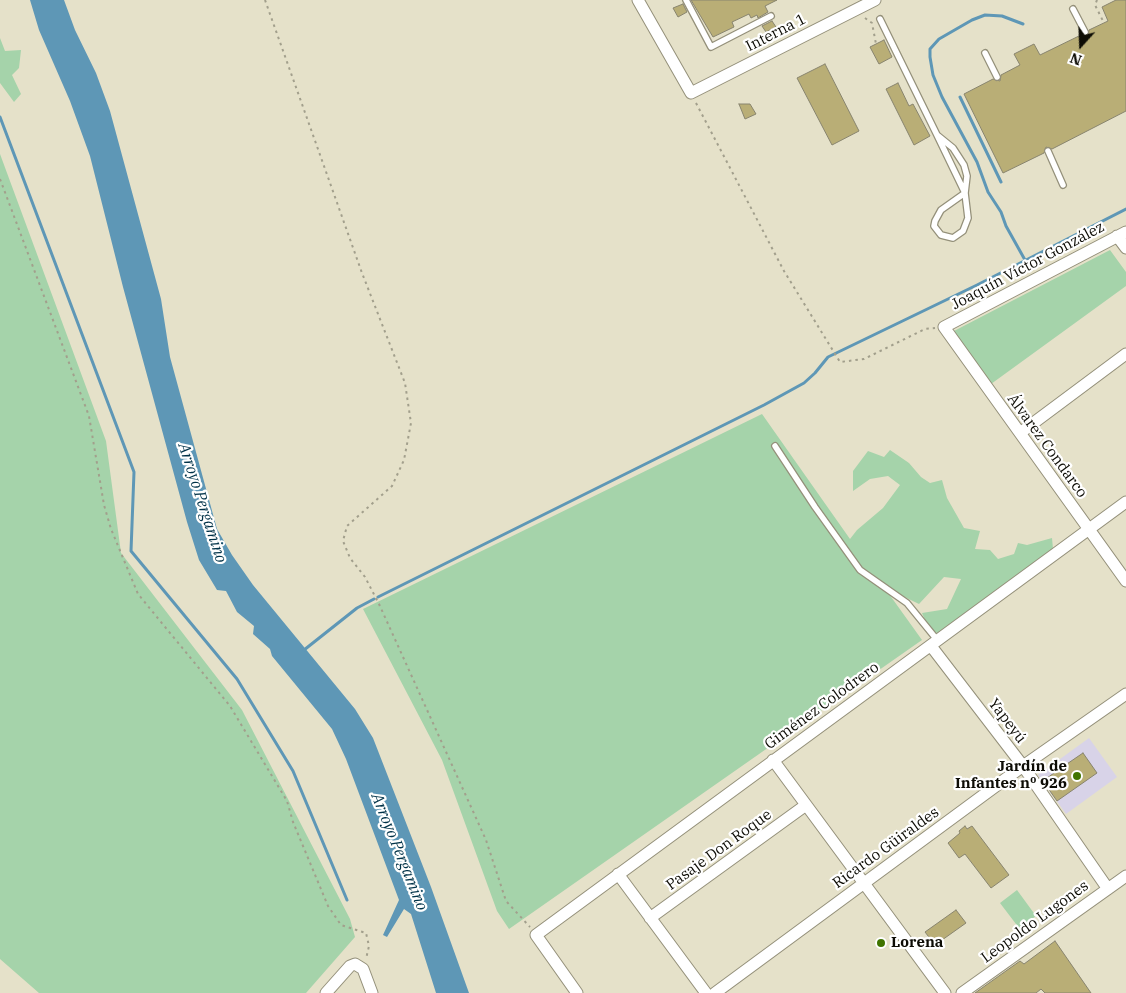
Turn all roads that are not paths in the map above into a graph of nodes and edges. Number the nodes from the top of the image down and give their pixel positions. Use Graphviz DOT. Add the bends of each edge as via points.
graph roads {
  1 [pos="638,0"];
  2 [pos="686,0"];
  3 [pos="875,0"];
  4 [pos="1073,9"];
  5 [pos="771,16"];
  6 [pos="880,19"];
  7 [pos="1085,32"];
  8 [pos="985,53"];
  9 [pos="997,77"];
  10 [pos="937,134"];
  11 [pos="1048,151"];
  12 [pos="1063,185"];
  13 [pos="965,193"];
  14 [pos="1121,234"];
  15 [pos="1126,248"];
  16 [pos="944,327"];
  17 [pos="1126,354"];
  18 [pos="1020,434"];
  19 [pos="775,446"];
  20 [pos="1126,502"];
  21 [pos="1089,529"];
  22 [pos="1126,581"];
  23 [pos="935,643"];
  24 [pos="1126,694"];
  25 [pos="773,760"];
  26 [pos="1022,766"];
  27 [pos="806,805"];
  28 [pos="618,874"];
  29 [pos="1126,876"];
  30 [pos="865,882"];
  31 [pos="1108,889"];
  32 [pos="650,918"];
  33 [pos="326,993"];
  34 [pos="372,993"];
  35 [pos="577,993"];
  36 [pos="706,993"];
  37 [pos="715,993"];
  38 [pos="945,993"];
  39 [pos="962,993"];
  1 -- 3 [label="street, Interna 1" via="691,93"];
  2 -- 5 [label="lane" via="710,47"];
  4 -- 7 [label="lane"];
  6 -- 10 [label="lane"];
  8 -- 9 [label="lane"];
  10 -- 13 [label="lane"];
  10 -- 13 [label="lane" via="953,148 964,165 968,184"];
  11 -- 12 [label="lane"];
  13 -- 13 [label="lane" via="968,218 963,231 953,238 941,235 934,226 937,215"];
  14 -- 15 [label="street"];
  14 -- 16 [label="street, Joaquín Víctor González"];
  16 -- 18 [label="street, Álvarez Condarco"];
  17 -- 18 [label="street"];
  18 -- 21 [label="street, Álvarez Condarco"];
  19 -- 23 [label="lane" via="860,570 907,603"];
  20 -- 21 [label="street, Giménez Colodrero"];
  21 -- 22 [label="street, Álvarez Condarco"];
  21 -- 23 [label="street, Giménez Colodrero"];
  23 -- 25 [label="street, Giménez Colodrero"];
  23 -- 26 [label="street, Yapeyú"];
  24 -- 26 [label="street, Ricardo Güiraldes"];
  25 -- 27 [label="street"];
  25 -- 28 [label="street, Giménez Colodrero"];
  26 -- 30 [label="street, Ricardo Güiraldes"];
  26 -- 31 [label="street, Yapeyú"];
  27 -- 30 [label="street"];
  27 -- 32 [label="street, Pasaje Don Roque"];
  28 -- 32 [label="street"];
  28 -- 35 [label="street, Giménez Colodrero" via="536,935"];
  29 -- 31 [label="street, Leopoldo Lugones"];
  30 -- 37 [label="street, Ricardo Güiraldes"];
  30 -- 38 [label="street"];
  31 -- 39 [label="street, Leopoldo Lugones"];
  32 -- 36 [label="street"];
  33 -- 34 [label="street" via="350,966 359,965"];
}
